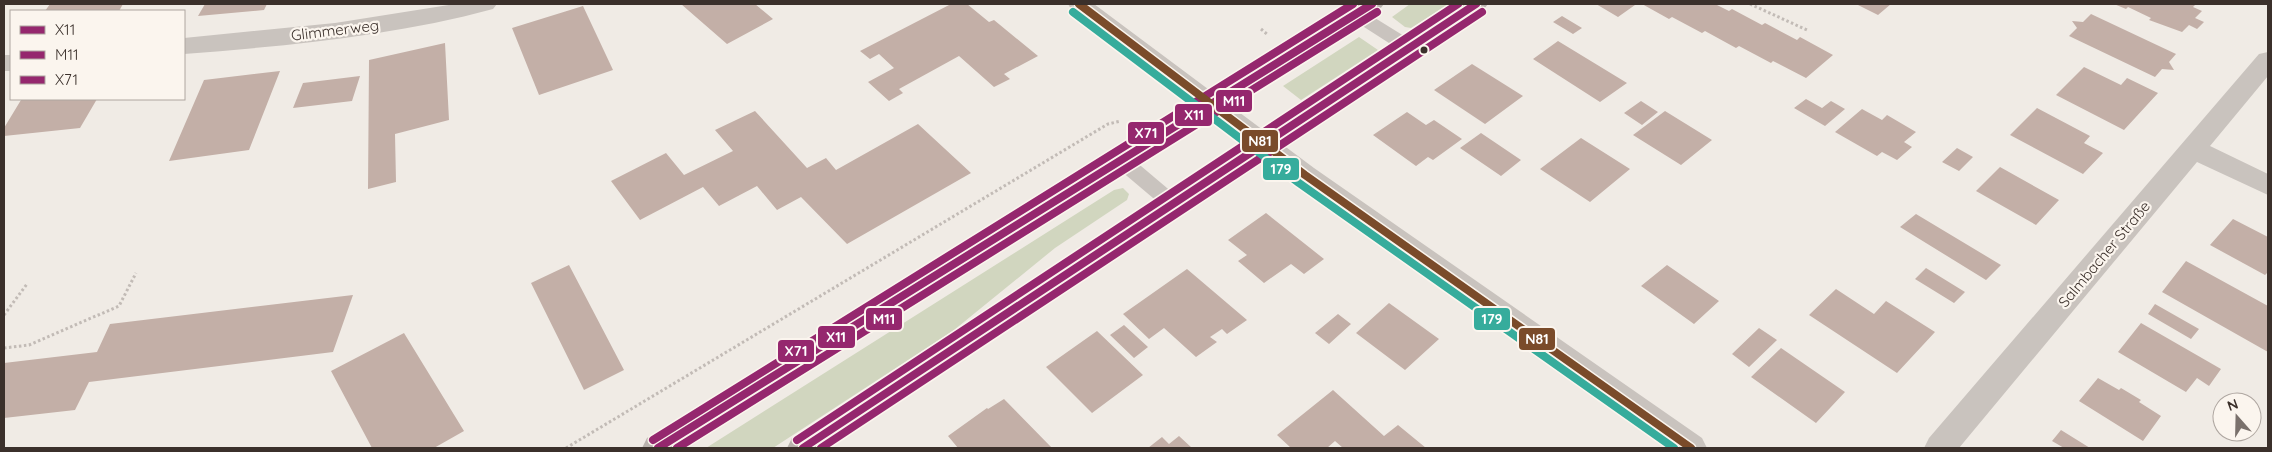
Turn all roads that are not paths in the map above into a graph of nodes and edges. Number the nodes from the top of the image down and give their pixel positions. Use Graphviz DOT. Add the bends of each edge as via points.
graph roads {
  1 [pos="485,4"];
  2 [pos="1079,4"];
  3 [pos="1476,4"];
  4 [pos="1364,9"];
  5 [pos="185,46"];
  6 [pos="1410,48"];
  7 [pos="2268,60"];
  8 [pos="1210,104"];
  9 [pos="1264,145"];
  10 [pos="2192,148"];
  11 [pos="1121,160"];
  12 [pos="2268,185"];
  13 [pos="1174,204"];
  14 [pos="658,448"];
  15 [pos="803,448"];
  16 [pos="1691,448"];
  17 [pos="1940,448"];
  1 -- 5 [label="street, Glimmerweg" via="335,32"];
  2 -- 8 [label="street"];
  3 -- 6 [label="main road"];
  4 -- 6 [label="lane"];
  4 -- 8 [label="main road"];
  6 -- 9 [label="main road"];
  7 -- 10 [label="street, Salmbacher Straße"];
  8 -- 9 [label="street"];
  8 -- 11 [label="main road"];
  9 -- 13 [label="main road"];
  9 -- 16 [label="street"];
  10 -- 12 [label="street"];
  10 -- 17 [label="street, Salmbacher Straße"];
  11 -- 13 [label="lane"];
  11 -- 14 [label="main road"];
  13 -- 15 [label="main road"];
}
